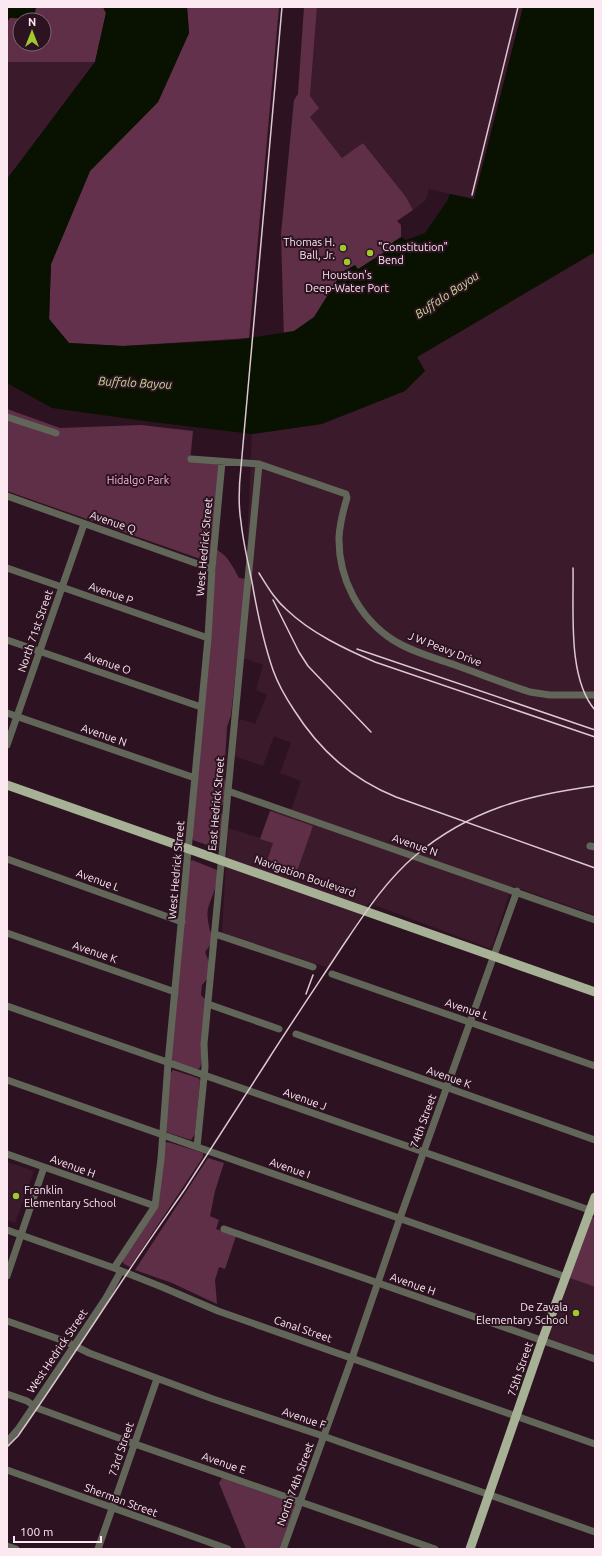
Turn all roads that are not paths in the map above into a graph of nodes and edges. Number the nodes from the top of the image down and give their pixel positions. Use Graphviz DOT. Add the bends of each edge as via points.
graph roads {
  1 [pos="7,417"];
  2 [pos="56,434"];
  3 [pos="191,459"];
  4 [pos="222,462"];
  5 [pos="259,464"];
  6 [pos="7,496"];
  7 [pos="84,524"];
  8 [pos="7,568"];
  9 [pos="212,568"];
  10 [pos="62,588"];
  11 [pos="208,638"];
  12 [pos="7,640"];
  13 [pos="40,651"];
  14 [pos="595,695"];
  15 [pos="201,707"];
  16 [pos="7,713"];
  17 [pos="17,716"];
  18 [pos="7,745"];
  19 [pos="195,778"];
  20 [pos="7,785"];
  21 [pos="228,792"];
  22 [pos="189,848"];
  23 [pos="7,859"];
  24 [pos="222,860"];
  25 [pos="517,891"];
  26 [pos="595,920"];
  27 [pos="182,922"];
  28 [pos="7,933"];
  29 [pos="215,934"];
  30 [pos="493,955"];
  31 [pos="313,967"];
  32 [pos="332,974"];
  33 [pos="175,992"];
  34 [pos="595,992"];
  35 [pos="208,1004"];
  36 [pos="7,1006"];
  37 [pos="470,1022"];
  38 [pos="279,1029"];
  39 [pos="296,1034"];
  40 [pos="168,1063"];
  41 [pos="595,1066"];
  42 [pos="204,1076"];
  43 [pos="7,1080"];
  44 [pos="447,1088"];
  45 [pos="162,1135"];
  46 [pos="595,1140"];
  47 [pos="197,1147"];
  48 [pos="423,1153"];
  49 [pos="7,1154"];
  50 [pos="44,1167"];
  51 [pos="595,1197"];
  52 [pos="155,1206"];
  53 [pos="593,1212"];
  54 [pos="400,1218"];
  55 [pos="224,1229"];
  56 [pos="7,1230"];
  57 [pos="21,1235"];
  58 [pos="118,1269"];
  59 [pos="7,1276"];
  60 [pos="566,1277"];
  61 [pos="378,1284"];
  62 [pos="7,1321"];
  63 [pos="542,1341"];
  64 [pos="73,1345"];
  65 [pos="352,1358"];
  66 [pos="595,1359"];
  67 [pos="157,1378"];
  68 [pos="7,1394"];
  69 [pos="34,1406"];
  70 [pos="516,1416"];
  71 [pos="323,1436"];
  72 [pos="7,1442"];
  73 [pos="135,1444"];
  74 [pos="595,1444"];
  75 [pos="7,1470"];
  76 [pos="489,1495"];
  77 [pos="301,1502"];
  78 [pos="112,1508"];
  79 [pos="595,1532"];
  80 [pos="7,1546"];
  81 [pos="16,1549"];
  82 [pos="98,1549"];
  83 [pos="228,1549"];
  84 [pos="282,1549"];
  85 [pos="435,1549"];
  86 [pos="470,1549"];
  1 -- 2 [label="street"];
  3 -- 4 [label="street, J W Peavy Drive"];
  4 -- 5 [label="street, J W Peavy Drive"];
  4 -- 9 [label="street, West Hedrick Street"];
  5 -- 14 [label="street, J W Peavy Drive" via="346,494 339,537 345,578 357,604 379,630 414,650 530,692 550,695"];
  5 -- 21 [label="street, East Hedrick Street"];
  6 -- 7 [label="street, Avenue Q"];
  7 -- 9 [label="street, Avenue Q"];
  7 -- 10 [label="street, North 71st Street"];
  8 -- 10 [label="street, Avenue P"];
  9 -- 11 [label="street, West Hedrick Street"];
  10 -- 11 [label="street, Avenue P"];
  10 -- 13 [label="street, North 71st Street"];
  11 -- 15 [label="street, West Hedrick Street"];
  12 -- 13 [label="street, Avenue O"];
  13 -- 15 [label="street, Avenue O"];
  13 -- 17 [label="street, North 71st Street"];
  15 -- 19 [label="street, West Hedrick Street"];
  16 -- 17 [label="street, Avenue N"];
  17 -- 18 [label="street, North 71st Street"];
  17 -- 19 [label="street, Avenue N"];
  19 -- 22 [label="street, West Hedrick Street"];
  20 -- 22 [label="main road, Navigation Boulevard"];
  21 -- 24 [label="street, East Hedrick Street"];
  21 -- 25 [label="street, Avenue N"];
  22 -- 24 [label="main road, Navigation Boulevard"];
  22 -- 27 [label="street, West Hedrick Street"];
  23 -- 27 [label="street, Avenue L"];
  24 -- 29 [label="street, East Hedrick Street"];
  24 -- 30 [label="main road, Navigation Boulevard"];
  25 -- 26 [label="street, Avenue N"];
  25 -- 30 [label="street, 74th Street"];
  27 -- 33 [label="street, West Hedrick Street"];
  28 -- 33 [label="street, Avenue K"];
  29 -- 31 [label="street"];
  29 -- 35 [label="street, East Hedrick Street"];
  30 -- 34 [label="main road, Navigation Boulevard"];
  30 -- 37 [label="street, 74th Street"];
  32 -- 37 [label="street, Avenue L"];
  33 -- 40 [label="street, West Hedrick Street"];
  35 -- 38 [label="street"];
  35 -- 42 [label="street, East Hedrick Street"];
  36 -- 40 [label="street, Avenue J"];
  37 -- 41 [label="street, Avenue L"];
  37 -- 44 [label="street, 74th Street"];
  39 -- 44 [label="street, Avenue K"];
  40 -- 42 [label="street, Avenue J"];
  40 -- 45 [label="street, West Hedrick Street"];
  42 -- 47 [label="street, East Hedrick Street"];
  42 -- 48 [label="street, Avenue J"];
  43 -- 45 [label="street, Avenue I"];
  44 -- 46 [label="street, Avenue K"];
  44 -- 48 [label="street, 74th Street"];
  45 -- 47 [label="street, Avenue I"];
  45 -- 52 [label="street, West Hedrick Street"];
  47 -- 54 [label="street, Avenue I"];
  48 -- 53 [label="street, Avenue J"];
  48 -- 54 [label="street, 74th Street"];
  49 -- 50 [label="street, Avenue H"];
  50 -- 52 [label="street, Avenue H"];
  50 -- 57 [label="street"];
  51 -- 53 [label="main road, 75th Street"];
  52 -- 58 [label="street, West Hedrick Street"];
  53 -- 60 [label="main road, 75th Street"];
  54 -- 60 [label="street, Avenue I"];
  54 -- 61 [label="street, 74th Street"];
  55 -- 61 [label="street, Avenue H"];
  56 -- 57 [label="street, Canal Street"];
  57 -- 58 [label="street, Canal Street"];
  57 -- 59 [label="street"];
  58 -- 64 [label="street, West Hedrick Street" via="106,1298"];
  58 -- 65 [label="street, Canal Street" via="218,1312"];
  60 -- 63 [label="main road, 75th Street"];
  61 -- 63 [label="street, Avenue H"];
  61 -- 65 [label="street, 74th Street"];
  62 -- 64 [label="street, Avenue F"];
  63 -- 66 [label="street, Avenue H"];
  63 -- 70 [label="main road, 75th Street"];
  64 -- 67 [label="street, Avenue F"];
  64 -- 69 [label="street, West Hedrick Street"];
  65 -- 70 [label="street, Canal Street"];
  65 -- 71 [label="street, North 74th Street"];
  67 -- 71 [label="street, Avenue F"];
  67 -- 73 [label="street, 73rd Street"];
  68 -- 69 [label="street, Avenue E"];
  69 -- 72 [label="street, West Hedrick Street"];
  69 -- 73 [label="street, Avenue E"];
  70 -- 74 [label="street, Canal Street"];
  70 -- 76 [label="main road, 75th Street"];
  71 -- 76 [label="street, Avenue F"];
  71 -- 77 [label="street, North 74th Street"];
  73 -- 77 [label="street, Avenue E"];
  73 -- 78 [label="street, 73rd Street"];
  75 -- 78 [label="street, Sherman Street"];
  76 -- 79 [label="street, Avenue F"];
  76 -- 86 [label="main road, 75th Street"];
  77 -- 84 [label="street, North 74th Street"];
  77 -- 85 [label="street, Avenue E"];
  78 -- 82 [label="street, 73rd Street"];
  78 -- 83 [label="street, Sherman Street"];
  80 -- 81 [label="street"];
}
